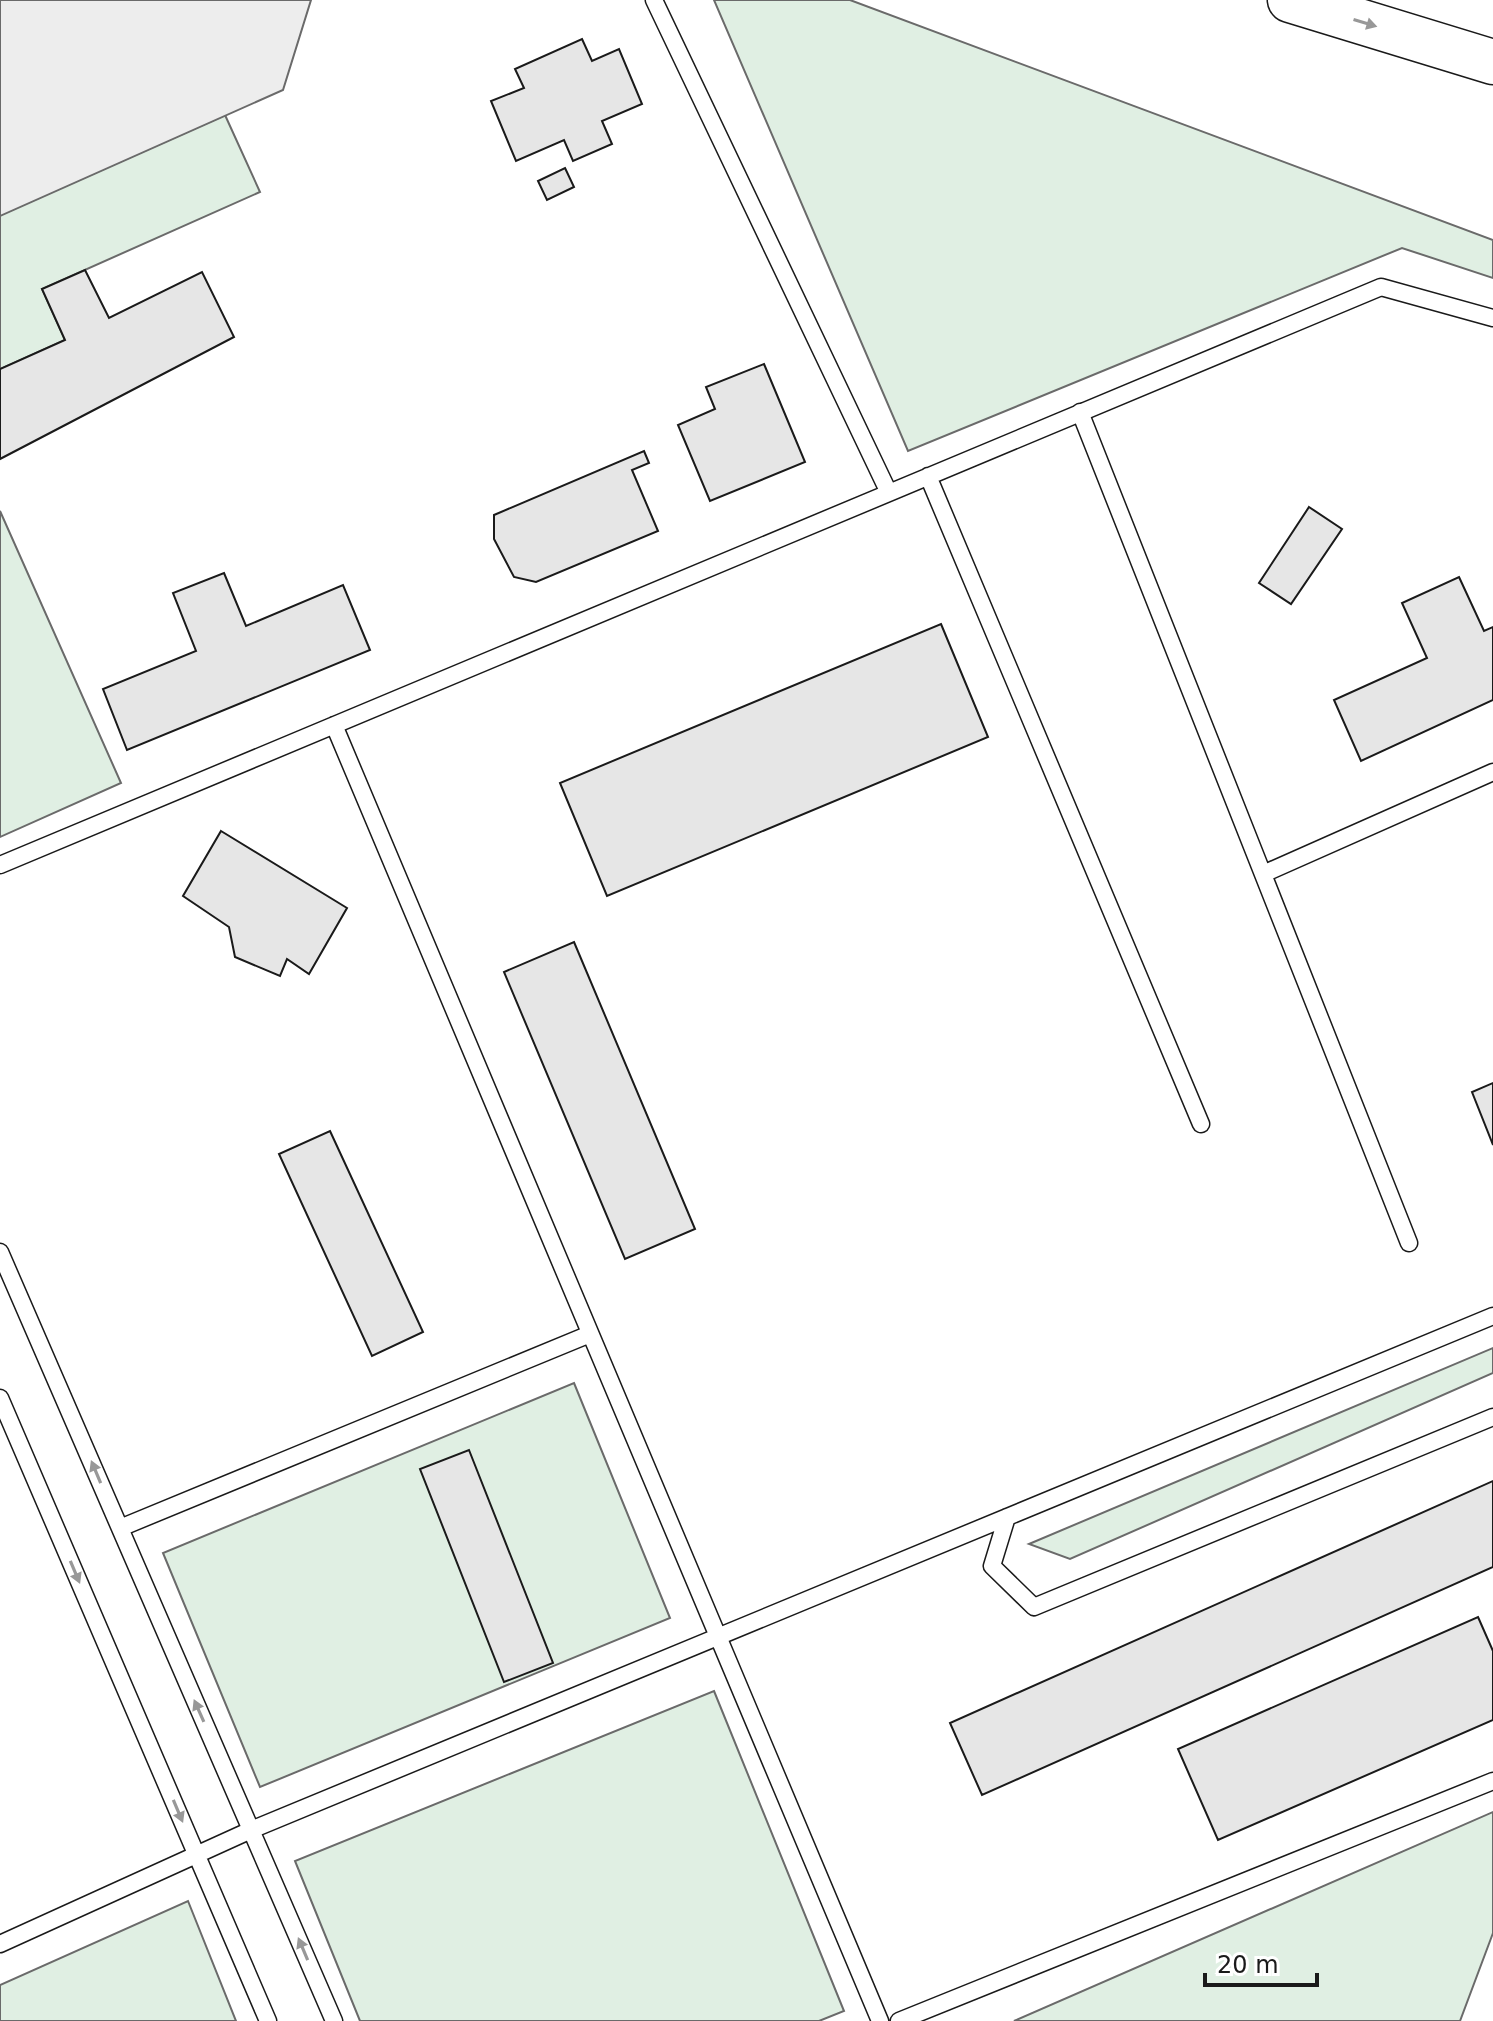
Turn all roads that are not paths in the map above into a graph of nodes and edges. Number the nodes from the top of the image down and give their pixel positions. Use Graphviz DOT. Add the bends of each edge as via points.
graph roads {
  1 [pos="654,0"];
  2 [pos="1290,0"];
  3 [pos="1493,62"];
  4 [pos="1493,318"];
  5 [pos="1080,412"];
  6 [pos="928,476"];
  7 [pos="889,493"];
  8 [pos="334,725"];
  9 [pos="1493,772"];
  10 [pos="0,865"];
  11 [pos="1263,874"];
  12 [pos="1201,1124"];
  13 [pos="1409,1243"];
  14 [pos="0,1252"];
  15 [pos="1493,1316"];
  16 [pos="590,1334"];
  17 [pos="0,1398"];
  18 [pos="1493,1417"];
  19 [pos="1007,1517"];
  20 [pos="120,1528"];
  21 [pos="718,1637"];
  22 [pos="1493,1781"];
  23 [pos="251,1830"];
  24 [pos="196,1853"];
  25 [pos="0,1944"];
  26 [pos="268,2021"];
  27 [pos="334,2021"];
  28 [pos="880,2021"];
  29 [pos="899,2021"];
  1 -- 7 [label="lane"];
  2 -- 3 [label="main road, one-way"];
  4 -- 5 [label="lane" via="1381,287"];
  5 -- 6 [label="lane"];
  5 -- 11 [label="lane"];
  6 -- 7 [label="lane"];
  6 -- 12 [label="lane"];
  7 -- 8 [label="lane"];
  8 -- 10 [label="lane"];
  8 -- 16 [label="lane"];
  9 -- 11 [label="lane"];
  11 -- 13 [label="lane"];
  20 -- 14 [label="lane, one-way"];
  15 -- 19 [label="lane"];
  16 -- 20 [label="lane"];
  16 -- 21 [label="lane"];
  17 -- 24 [label="lane, one-way"];
  18 -- 19 [label="lane" via="1034,1607 992,1566"];
  19 -- 21 [label="lane"];
  23 -- 20 [label="lane, one-way"];
  21 -- 23 [label="lane"];
  21 -- 28 [label="lane"];
  22 -- 29 [label="lane"];
  23 -- 24 [label="lane"];
  27 -- 23 [label="lane, one-way"];
  24 -- 25 [label="lane"];
  24 -- 26 [label="lane"];
}
